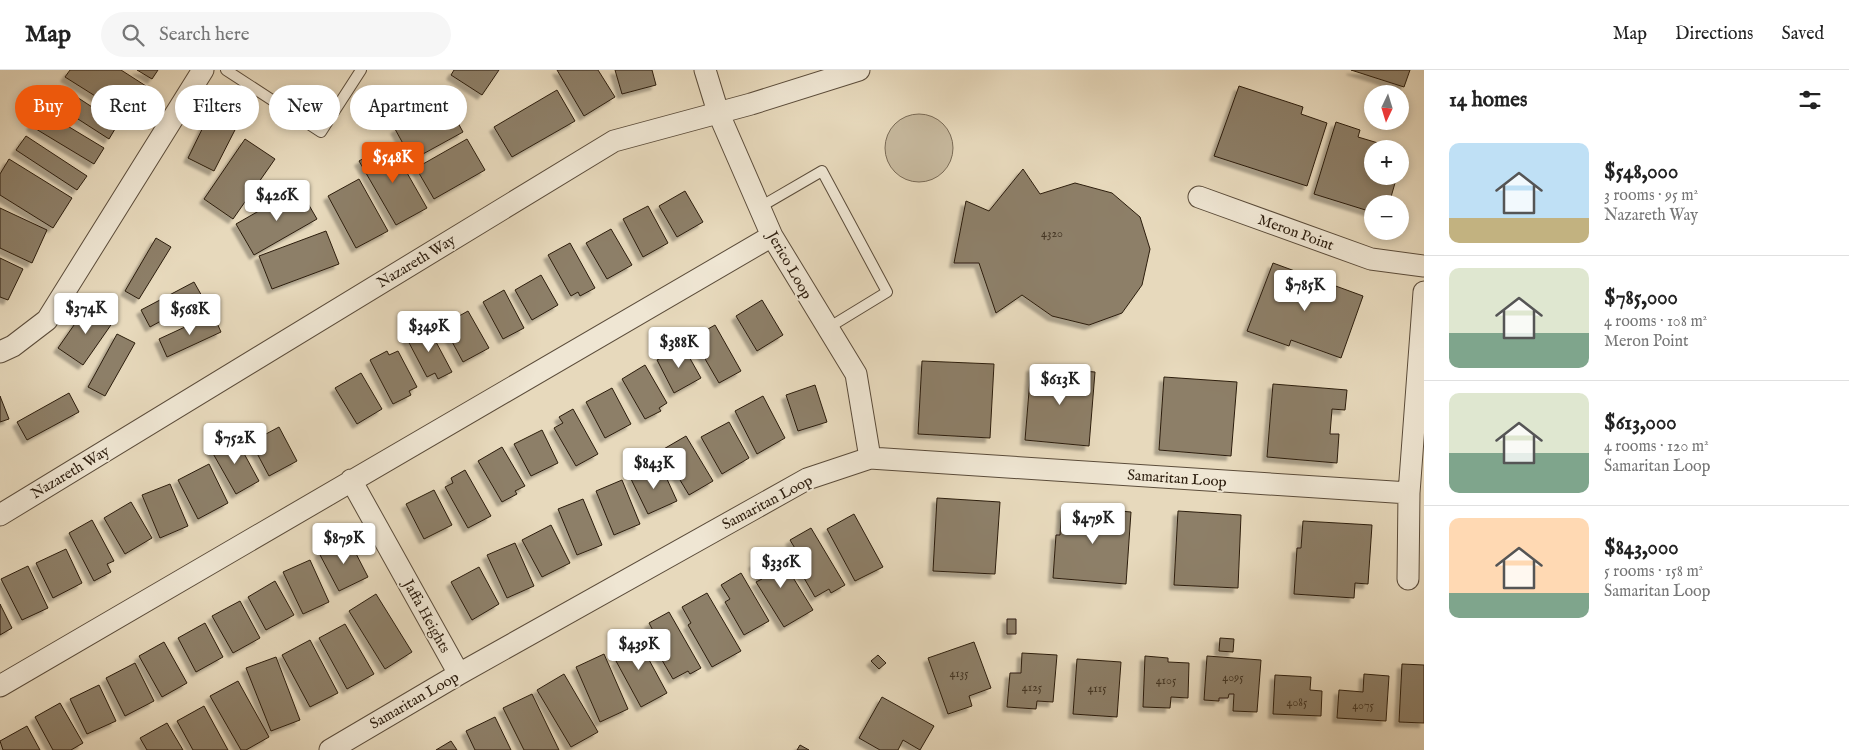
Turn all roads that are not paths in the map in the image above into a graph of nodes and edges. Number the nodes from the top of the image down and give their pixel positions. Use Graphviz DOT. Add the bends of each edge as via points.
graph roads {
  1 [pos="203,70"];
  2 [pos="226,70"];
  3 [pos="361,70"];
  4 [pos="705,70"];
  5 [pos="859,70"];
  6 [pos="718,112"];
  7 [pos="1199,197"];
  8 [pos="760,207"];
  9 [pos="772,236"];
  10 [pos="1424,266"];
  11 [pos="1424,292"];
  12 [pos="828,328"];
  13 [pos="0,352"];
  14 [pos="870,458"];
  15 [pos="351,480"];
  16 [pos="1409,493"];
  17 [pos="0,515"];
  18 [pos="1408,579"];
  19 [pos="458,674"];
  20 [pos="0,686"];
  21 [pos="330,750"];
  1 -- 13 [label="street" via="47,320"];
  2 -- 3 [label="lane" via="321,132"];
  4 -- 6 [label="street, Jerico Loop"];
  5 -- 6 [label="street, Nazareth Way"];
  6 -- 8 [label="street, Jerico Loop"];
  6 -- 17 [label="street, Nazareth Way" via="614,141"];
  7 -- 10 [label="street, Meron Point" via="1371,259"];
  8 -- 9 [label="street, Jerico Loop"];
  8 -- 12 [label="lane" via="822,171 887,292"];
  9 -- 12 [label="street, Jerico Loop"];
  9 -- 15 [label="street"];
  11 -- 16 [label="street"];
  12 -- 14 [label="street, Jerico Loop" via="856,374"];
  14 -- 16 [label="street, Samaritan Loop"];
  14 -- 19 [label="street, Samaritan Loop" via="807,479"];
  15 -- 19 [label="street, Jaffa Heights"];
  15 -- 20 [label="street"];
  16 -- 18 [label="street"];
  19 -- 21 [label="street, Samaritan Loop"];
}
